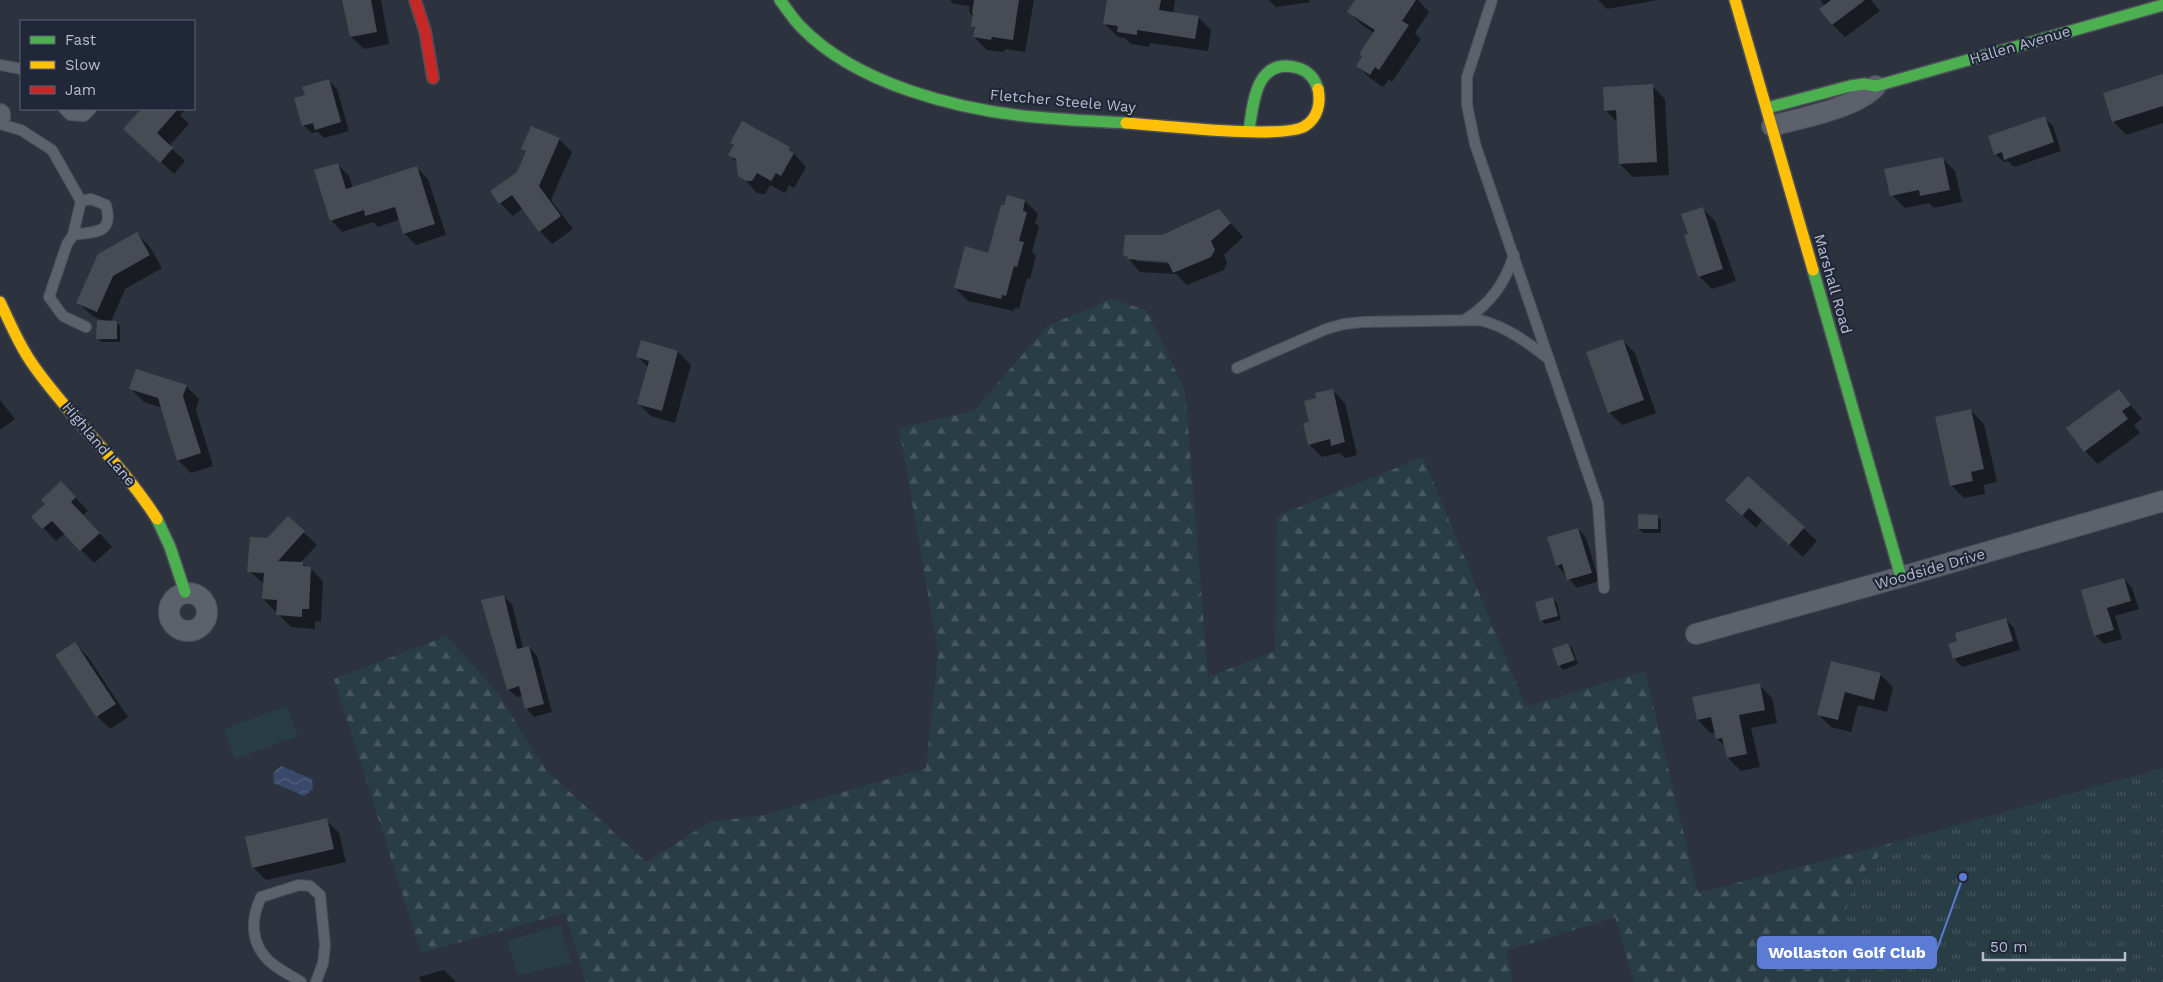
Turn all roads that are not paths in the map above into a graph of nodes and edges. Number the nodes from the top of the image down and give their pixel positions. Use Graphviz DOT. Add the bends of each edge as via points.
graph roads {
  1 [pos="415,0"];
  2 [pos="780,0"];
  3 [pos="1492,0"];
  4 [pos="1735,0"];
  5 [pos="2163,5"];
  6 [pos="0,65"];
  7 [pos="20,69"];
  8 [pos="434,78"];
  9 [pos="1876,86"];
  10 [pos="65,110"];
  11 [pos="90,110"];
  12 [pos="1769,117"];
  13 [pos="0,124"];
  14 [pos="1249,130"];
  15 [pos="81,201"];
  16 [pos="73,235"];
  17 [pos="1514,255"];
  18 [pos="0,302"];
  19 [pos="1466,319"];
  20 [pos="86,326"];
  21 [pos="1550,360"];
  22 [pos="1237,368"];
  23 [pos="2163,501"];
  24 [pos="1901,577"];
  25 [pos="1604,588"];
  26 [pos="186,592"];
  27 [pos="1696,634"];
  28 [pos="301,982"];
  29 [pos="316,982"];
  1 -- 8 [label="street"];
  2 -- 14 [label="street, Fletcher Steele Way" via="806,34 843,61 875,77 956,103 1034,116"];
  3 -- 17 [label="lane" via="1467,77 1467,105 1476,144"];
  4 -- 12 [label="street, Marshall Road"];
  5 -- 9 [label="street, Hallen Avenue"];
  6 -- 7 [label="lane"];
  9 -- 12 [label="street, Hallen Avenue" via="1854,102"];
  10 -- 11 [label="lane" via="70,115 84,116"];
  12 -- 24 [label="street, Marshall Road"];
  13 -- 15 [label="lane" via="21,130 52,150"];
  14 -- 14 [label="street, Fletcher Steele Way" via="1299,130 1312,121 1320,106 1318,84 1303,69 1286,66 1270,70 1259,83"];
  15 -- 16 [label="lane"];
  15 -- 16 [label="lane" via="91,200 106,205 109,216 106,226 99,232"];
  16 -- 20 [label="lane" via="49,297 63,316"];
  17 -- 19 [label="lane" via="1490,301"];
  17 -- 21 [label="lane"];
  18 -- 26 [label="street, Highland Lane" via="15,334 42,377 102,443 147,503 159,523"];
  19 -- 21 [label="lane" via="1495,324 1512,332"];
  19 -- 22 [label="lane" via="1344,324"];
  21 -- 25 [label="lane" via="1598,503"];
  23 -- 24 [label="street, Woodside Drive"];
  24 -- 27 [label="street, Woodside Drive"];
  28 -- 29 [label="lane" via="268,960 255,938 253,925 254,910 261,898 299,885 310,886 320,896 325,945"];
}
